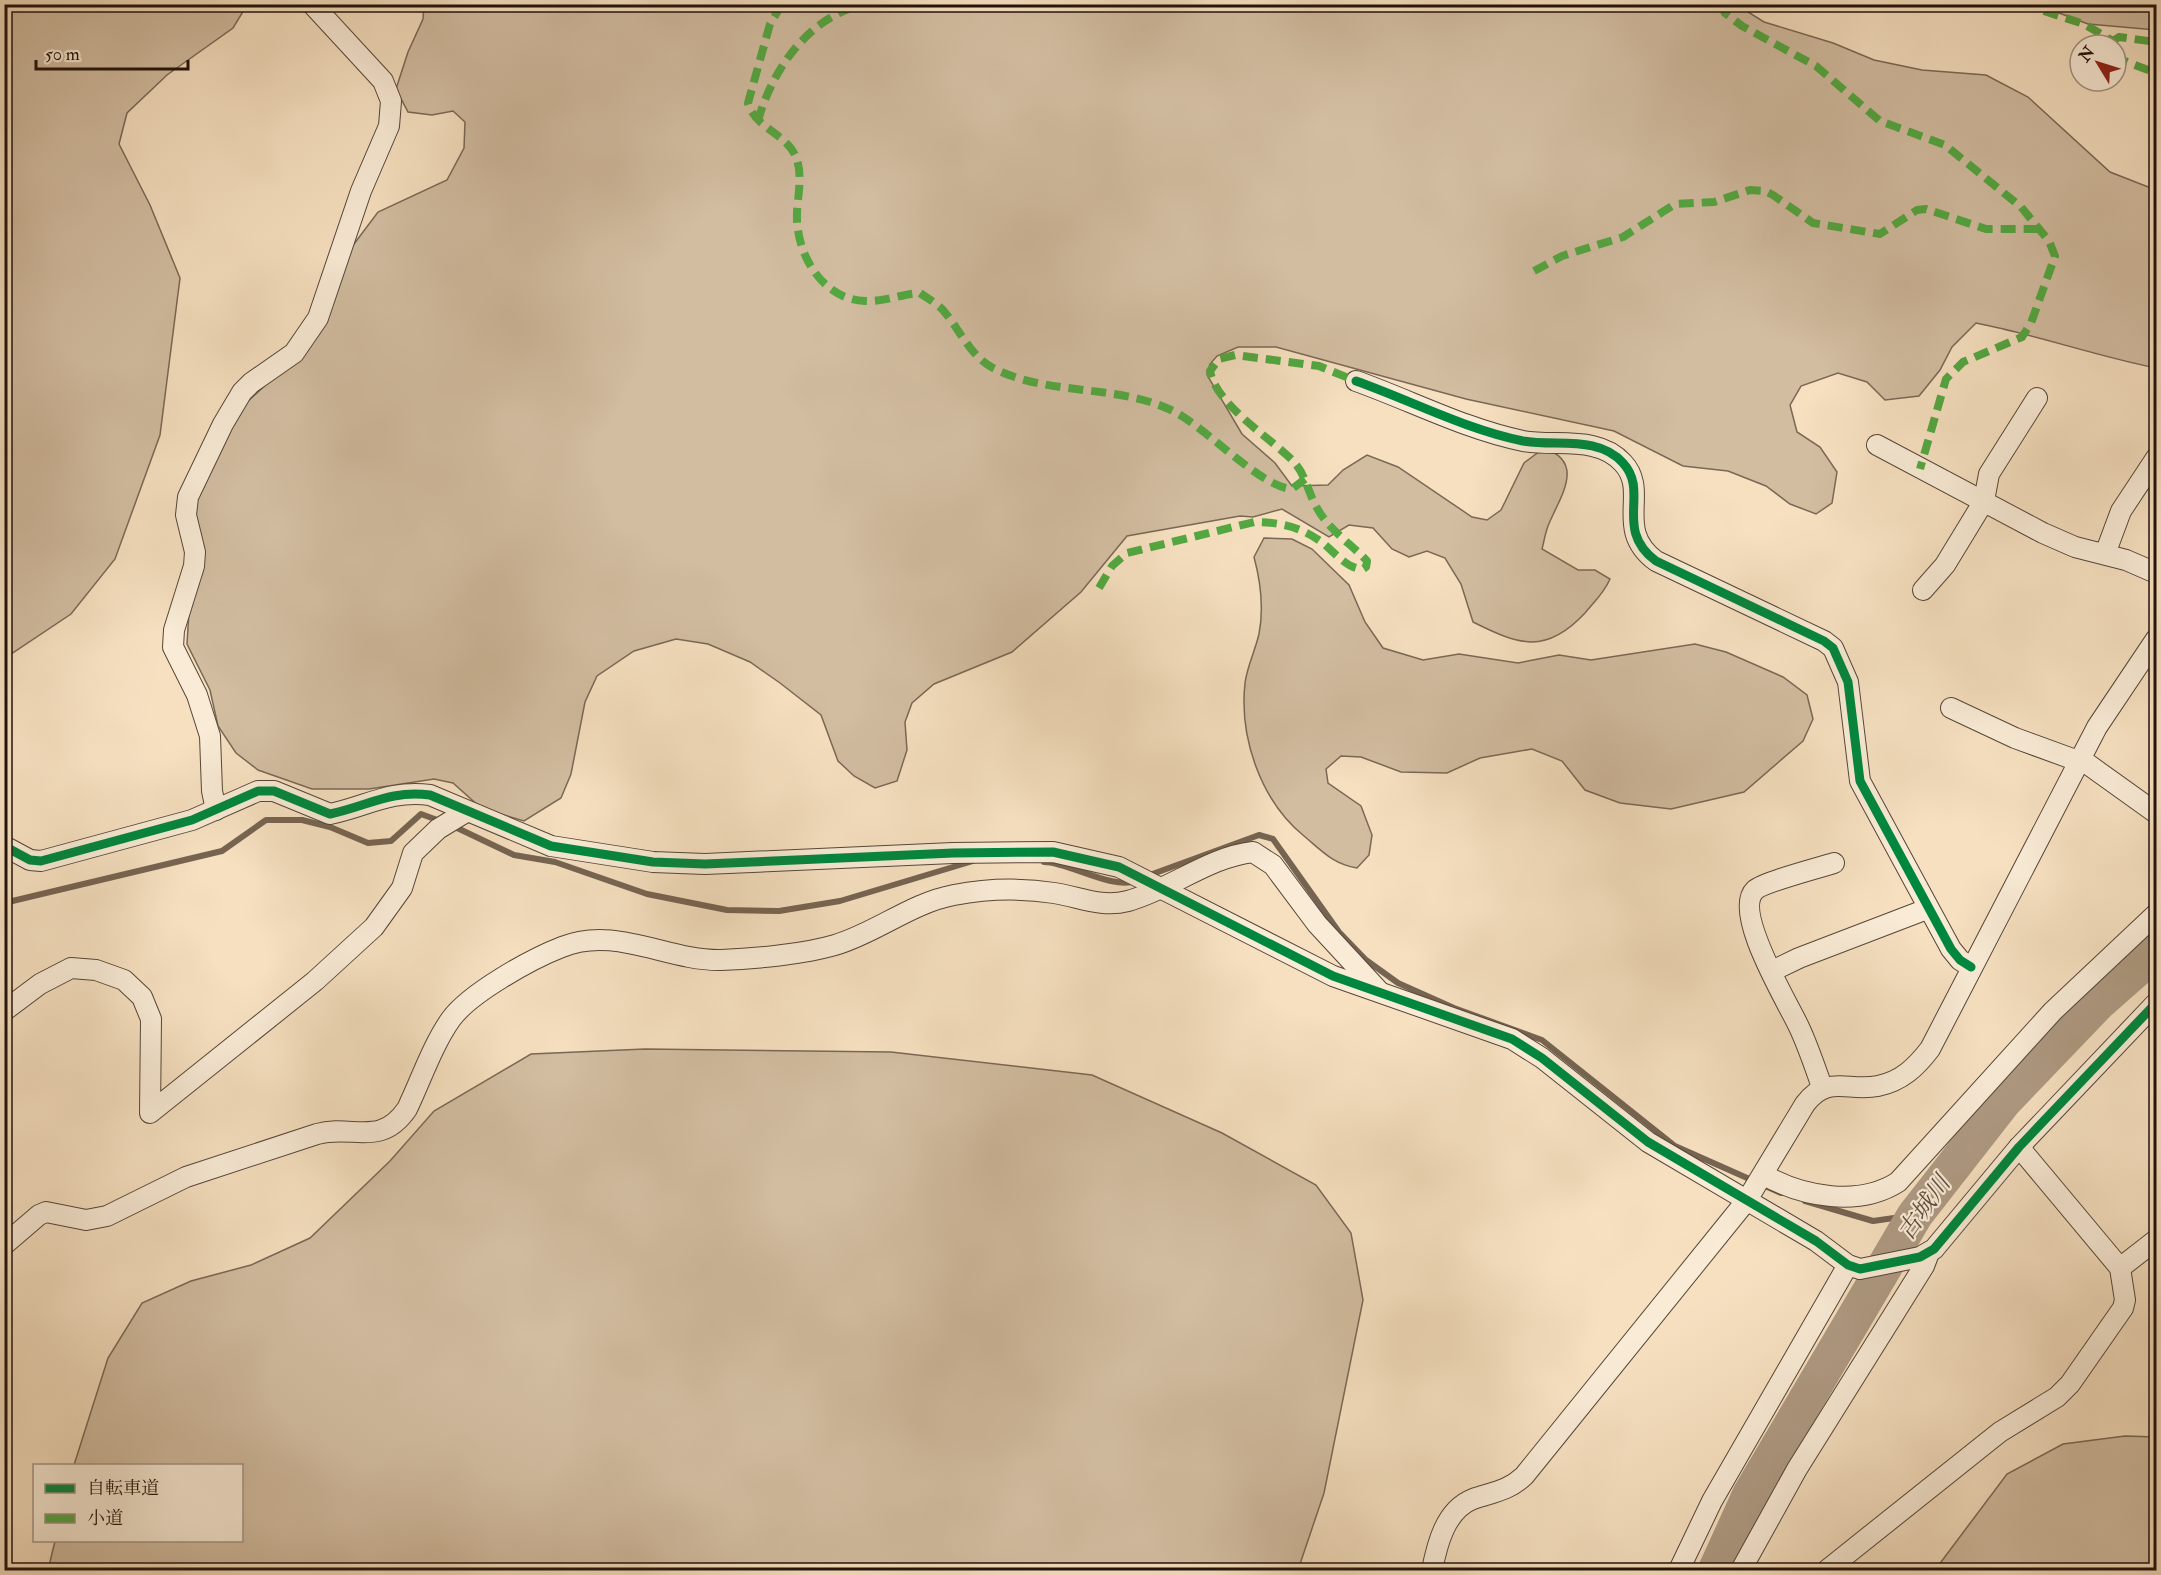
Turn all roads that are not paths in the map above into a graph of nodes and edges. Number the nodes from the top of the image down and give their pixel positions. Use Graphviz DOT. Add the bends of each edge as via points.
graph roads {
  1 [pos="312,4"];
  2 [pos="1356,381"];
  3 [pos="2037,398"];
  4 [pos="1876,445"];
  5 [pos="2157,458"];
  6 [pos="1984,501"];
  7 [pos="2105,554"];
  8 [pos="2157,573"];
  9 [pos="1923,590"];
  10 [pos="2157,639"];
  11 [pos="1951,708"];
  12 [pos="2078,761"];
  13 [pos="216,810"];
  14 [pos="466,812"];
  15 [pos="2157,813"];
  16 [pos="4,846"];
  17 [pos="1833,863"];
  18 [pos="1159,886"];
  19 [pos="1927,909"];
  20 [pos="2157,914"];
  21 [pos="1971,967"];
  22 [pos="1772,971"];
  23 [pos="1382,994"];
  24 [pos="2157,1003"];
  25 [pos="4,1011"];
  26 [pos="1822,1087"];
  27 [pos="2019,1147"];
  28 [pos="1757,1186"];
  29 [pos="2157,1240"];
  30 [pos="4,1245"];
  31 [pos="1924,1255"];
  32 [pos="1854,1267"];
  33 [pos="2120,1268"];
  34 [pos="1432,1570"];
  35 [pos="1679,1570"];
  36 [pos="1741,1570"];
  37 [pos="1827,1570"];
  1 -- 13 [label="street" via="383,81 391,101 391,114 318,318 294,353 242,392 188,497 186,515 195,552 194,566 174,630 173,647 197,695 210,736"];
  2 -- 19 [label="street" via="1414,402 1463,426 1525,441 1589,445 1606,450 1624,463 1630,473 1635,536 1645,553 1833,648 1848,682 1860,781"];
  3 -- 6 [label="street" via="1989,474"];
  4 -- 6 [label="street"];
  5 -- 7 [label="street" via="2121,511"];
  6 -- 7 [label="street" via="2043,533"];
  6 -- 9 [label="street" via="1945,565"];
  7 -- 8 [label="street"];
  10 -- 12 [label="street"];
  11 -- 12 [label="street" via="2015,738"];
  12 -- 15 [label="street" via="2106,775"];
  12 -- 21 [label="street"];
  13 -- 14 [label="street" via="258,791 274,791 330,814 385,796 414,793 430,795"];
  13 -- 16 [label="street" via="41,861 30,860"];
  14 -- 18 [label="street" via="551,846 653,862 705,864 1053,852 1119,867"];
  14 -- 25 [label="street" via="438,829 412,853 402,888 374,927 315,981 150,1113 151,1018 142,997 124,980 96,970 71,968 40,984"];
  17 -- 22 [label="street" via="1758,888 1752,895 1750,918"];
  18 -- 23 [label="street" via="1286,953"];
  18 -- 23 [label="street" via="1244,853 1260,855 1273,865 1317,924"];
  18 -- 30 [label="street" via="1112,904 1036,891 954,895 835,945 721,960 687,957 601,938 583,939 503,978 460,1008 444,1030 400,1119 387,1129 375,1133 330,1130 316,1134 186,1177 107,1216 86,1220 46,1212"];
  19 -- 21 [label="street" via="1951,949"];
  19 -- 22 [label="street"];
  20 -- 28 [label="street" via="2053,1011 1898,1182 1874,1194 1837,1197"];
  21 -- 26 [label="street" via="1930,1049 1905,1076 1876,1087"];
  22 -- 26 [label="street" via="1812,1055"];
  23 -- 28 [label="street" via="1512,1039 1648,1142"];
  24 -- 27 [label="street"];
  26 -- 28 [label="street" via="1805,1104"];
  27 -- 31 [label="street"];
  27 -- 33 [label="street"];
  28 -- 32 [label="street"];
  28 -- 34 [label="street" via="1524,1476 1503,1491 1472,1500 1450,1518 1441,1534"];
  29 -- 33 [label="street"];
  31 -- 32 [label="street"];
  31 -- 36 [label="street" via="1924,1266 1797,1468"];
  32 -- 35 [label="street" via="1712,1501"];
  33 -- 37 [label="street" via="2125,1300 2122,1308 2070,1384 2037,1411 2000,1432"];
}
